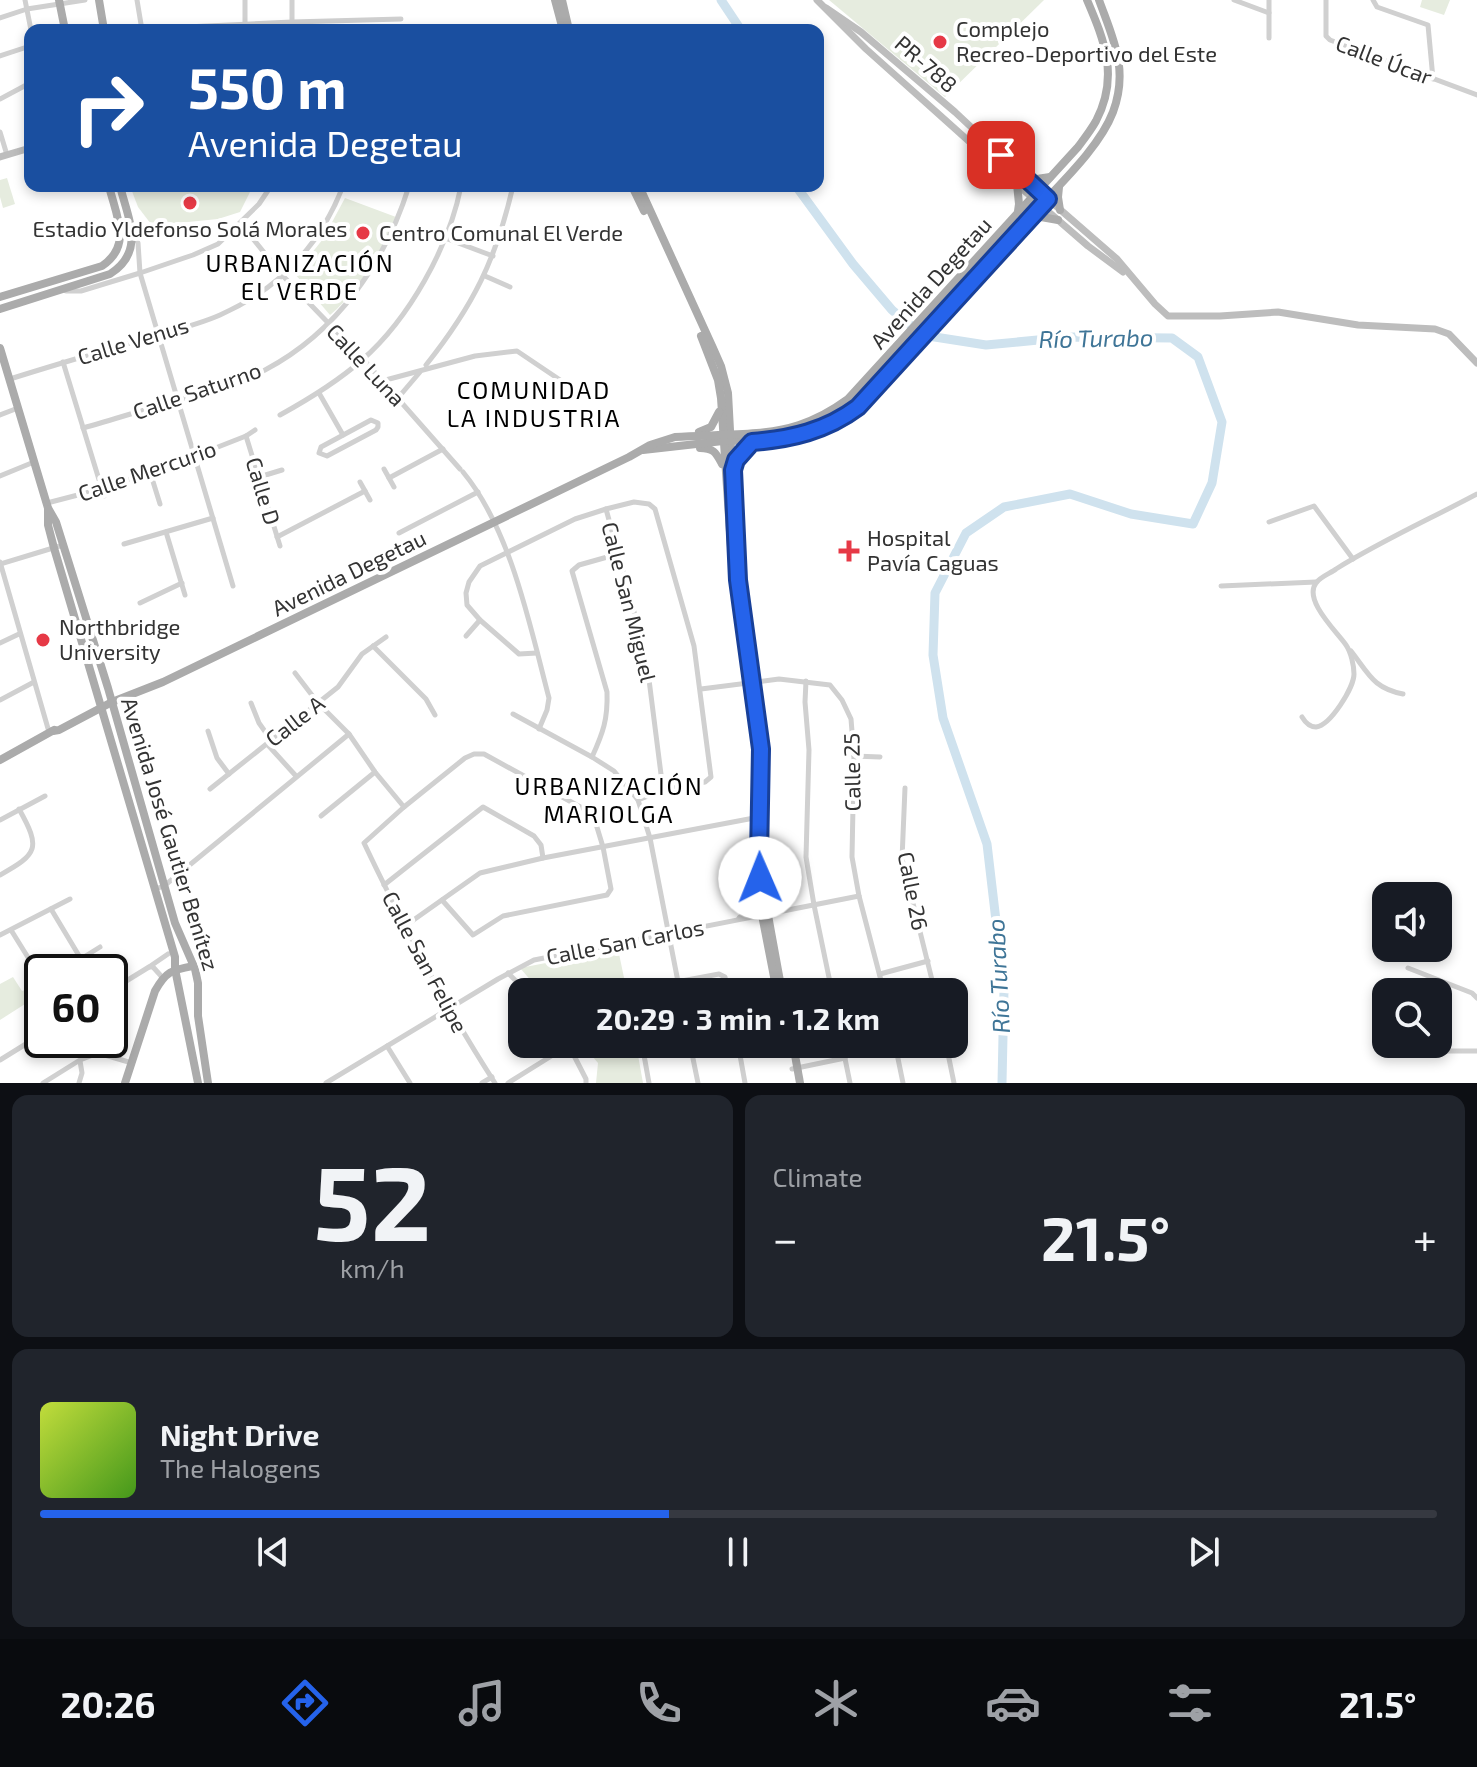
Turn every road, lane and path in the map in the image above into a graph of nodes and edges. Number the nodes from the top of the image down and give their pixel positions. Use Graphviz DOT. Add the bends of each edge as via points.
graph roads {
  1 [pos="25,0"];
  2 [pos="85,0"];
  3 [pos="99,0"];
  4 [pos="137,0"];
  5 [pos="245,0"];
  6 [pos="292,0"];
  7 [pos="558,0"];
  8 [pos="817,0"];
  9 [pos="1087,0"];
  10 [pos="1099,0"];
  11 [pos="1234,0"];
  12 [pos="1269,0"];
  13 [pos="1326,0"];
  14 [pos="1373,0"];
  15 [pos="59,2"];
  16 [pos="826,8"];
  17 [pos="27,9"];
  18 [pos="1269,13"];
  19 [pos="0,18"];
  20 [pos="401,19"];
  21 [pos="292,22"];
  22 [pos="30,24"];
  23 [pos="64,24"];
  24 [pos="103,24"];
  25 [pos="141,24"];
  26 [pos="245,24"];
  27 [pos="273,24"];
  28 [pos="563,24"];
  29 [pos="564,24"];
  30 [pos="1269,38"];
  31 [pos="24,48"];
  32 [pos="0,56"];
  33 [pos="915,78"];
  34 [pos="1433,79"];
  35 [pos="923,85"];
  36 [pos="24,86"];
  37 [pos="908,86"];
  38 [pos="916,93"];
  39 [pos="1477,95"];
  40 [pos="0,99"];
  41 [pos="0,132"];
  42 [pos="24,150"];
  43 [pos="3,156"];
  44 [pos="1051,177"];
  45 [pos="1020,181"];
  46 [pos="1060,184"];
  47 [pos="110,192"];
  48 [pos="122,192"];
  49 [pos="267,192"];
  50 [pos="340,192"];
  51 [pos="407,192"];
  52 [pos="459,192"];
  53 [pos="512,192"];
  54 [pos="635,192"];
  55 [pos="642,192"];
  56 [pos="1035,194"];
  57 [pos="1044,202"];
  58 [pos="1017,214"];
  59 [pos="1059,215"];
  60 [pos="1028,220"];
  61 [pos="241,224"];
  62 [pos="133,232"];
  63 [pos="445,238"];
  64 [pos="493,256"];
  65 [pos="140,273"];
  66 [pos="283,276"];
  67 [pos="485,276"];
  68 [pos="510,287"];
  69 [pos="58,290"];
  70 [pos="0,297"];
  71 [pos="0,309"];
  72 [pos="327,324"];
  73 [pos="158,334"];
  74 [pos="0,348"];
  75 [pos="363,359"];
  76 [pos="63,362"];
  77 [pos="1477,363"];
  78 [pos="426,365"];
  79 [pos="420,371"];
  80 [pos="6,377"];
  81 [pos="382,381"];
  82 [pos="569,386"];
  83 [pos="319,393"];
  84 [pos="397,399"];
  85 [pos="178,400"];
  86 [pos="18,408"];
  87 [pos="726,411"];
  88 [pos="0,415"];
  89 [pos="280,415"];
  90 [pos="83,428"];
  91 [pos="255,430"];
  92 [pos="343,435"];
  93 [pos="246,436"];
  94 [pos="687,436"];
  95 [pos="750,437"];
  96 [pos="726,438"];
  97 [pos="684,446"];
  98 [pos="443,449"];
  99 [pos="642,450"];
  100 [pos="195,456"];
  101 [pos="34,462"];
  102 [pos="384,469"];
  103 [pos="729,469"];
  104 [pos="282,470"];
  105 [pos="150,472"];
  106 [pos="0,476"];
  107 [pos="259,477"];
  108 [pos="389,478"];
  109 [pos="360,482"];
  110 [pos="394,487"];
  111 [pos="101,489"];
  112 [pos="365,491"];
  113 [pos="478,492"];
  114 [pos="1477,494"];
  115 [pos="104,496"];
  116 [pos="370,500"];
  117 [pos="160,504"];
  118 [pos="47,506"];
  119 [pos="606,509"];
  120 [pos="213,518"];
  121 [pos="1269,522"];
  122 [pos="494,523"];
  123 [pos="166,532"];
  124 [pos="399,533"];
  125 [pos="277,537"];
  126 [pos="124,544"];
  127 [pos="280,546"];
  128 [pos="58,547"];
  129 [pos="508,552"];
  130 [pos="618,554"];
  131 [pos="1353,559"];
  132 [pos="0,563"];
  133 [pos="1316,582"];
  134 [pos="182,583"];
  135 [pos="233,586"];
  136 [pos="1221,586"];
  137 [pos="185,595"];
  138 [pos="10,598"];
  139 [pos="140,603"];
  140 [pos="0,604"];
  141 [pos="480,620"];
  142 [pos="19,634"];
  143 [pos="466,636"];
  144 [pos="386,637"];
  145 [pos="0,643"];
  146 [pos="373,646"];
  147 [pos="1349,648"];
  148 [pos="537,653"];
  149 [pos="295,673"];
  150 [pos="806,681"];
  151 [pos="34,682"];
  152 [pos="750,682"];
  153 [pos="701,689"];
  154 [pos="1403,694"];
  155 [pos="0,700"];
  156 [pos="112,702"];
  157 [pos="251,703"];
  158 [pos="318,703"];
  159 [pos="101,706"];
  160 [pos="513,714"];
  161 [pos="435,715"];
  162 [pos="1302,717"];
  163 [pos="79,720"];
  164 [pos="105,722"];
  165 [pos="539,729"];
  166 [pos="208,731"];
  167 [pos="51,732"];
  168 [pos="349,734"];
  169 [pos="269,742"];
  170 [pos="854,756"];
  171 [pos="592,757"];
  172 [pos="880,757"];
  173 [pos="0,760"];
  174 [pos="375,772"];
  175 [pos="229,774"];
  176 [pos="296,776"];
  177 [pos="905,788"];
  178 [pos="210,789"];
  179 [pos="663,790"];
  180 [pos="45,796"];
  181 [pos="638,800"];
  182 [pos="404,807"];
  183 [pos="19,809"];
  184 [pos="321,816"];
  185 [pos="758,818"];
  186 [pos="0,820"];
  187 [pos="650,838"];
  188 [pos="603,847"];
  189 [pos="543,858"];
  190 [pos="0,875"];
  191 [pos="384,885"];
  192 [pos="160,887"];
  193 [pos="757,891"];
  194 [pos="859,896"];
  195 [pos="70,899"];
  196 [pos="442,900"];
  197 [pos="814,905"];
  198 [pos="51,909"];
  199 [pos="764,915"];
  200 [pos="735,921"];
  201 [pos="405,926"];
  202 [pos="11,930"];
  203 [pos="669,933"];
  204 [pos="0,935"];
  205 [pos="100,947"];
  206 [pos="25,954"];
  207 [pos="78,954"];
  208 [pos="89,954"];
  209 [pos="168,954"];
  210 [pos="928,961"];
  211 [pos="193,966"];
  212 [pos="149,967"];
  213 [pos="1408,968"];
  214 [pos="175,969"];
  215 [pos="508,973"];
  216 [pos="880,974"];
  217 [pos="513,978"];
  218 [pos="677,978"];
  219 [pos="698,978"];
  220 [pos="725,978"];
  221 [pos="777,978"];
  222 [pos="829,978"];
  223 [pos="881,978"];
  224 [pos="932,978"];
  225 [pos="128,980"];
  226 [pos="160,981"];
  227 [pos="181,989"];
  228 [pos="1477,998"];
  229 [pos="449,1009"];
  230 [pos="24,1045"];
  231 [pos="387,1046"];
  232 [pos="1452,1051"];
  233 [pos="1477,1051"];
  234 [pos="548,1058"];
  235 [pos="576,1058"];
  236 [pos="645,1058"];
  237 [pos="693,1058"];
  238 [pos="741,1058"];
  239 [pos="793,1058"];
  240 [pos="845,1058"];
  241 [pos="898,1058"];
  242 [pos="949,1058"];
  243 [pos="0,1060"];
  244 [pos="80,1060"];
  245 [pos="132,1063"];
  246 [pos="795,1068"];
  247 [pos="494,1080"];
  248 [pos="43,1083"];
  249 [pos="79,1083"];
  250 [pos="125,1083"];
  251 [pos="198,1083"];
  252 [pos="208,1083"];
  253 [pos="326,1083"];
  254 [pos="410,1083"];
  255 [pos="482,1083"];
  256 [pos="508,1083"];
  257 [pos="586,1083"];
  258 [pos="649,1083"];
  259 [pos="698,1083"];
  260 [pos="745,1083"];
  261 [pos="797,1083"];
  262 [pos="850,1083"];
  263 [pos="903,1083"];
  264 [pos="954,1083"];
  1 -- 17 [label="street"];
  2 -- 15 [label="street"];
  3 -- 24 [label="main road"];
  4 -- 25 [label="street"];
  5 -- 26 [label="street"];
  6 -- 21 [label="street"];
  7 -- 28 [label="main road"];
  7 -- 29 [label="main road"];
  8 -- 16 [label="street, PR-788 / PR-788"];
  9 -- 44 [label="main road, Avenida Degetau" via="1108,54 1105,97 1096,121"];
  10 -- 46 [label="main road, Avenida Degetau" via="1119,56 1114,110"];
  11 -- 18 [label="street"];
  12 -- 18 [label="street"];
  13 -- 34 [label="street, Calle Úcar" via="1330,40"];
  14 -- 34 [label="street" via="1377,7 1428,25"];
  15 -- 17 [label="street"];
  15 -- 23 [label="main road"];
  16 -- 33 [label="street, PR-788 / PR-788"];
  16 -- 37 [label="street, PR-788 / PR-788"];
  17 -- 19 [label="street"];
  17 -- 22 [label="street"];
  18 -- 30 [label="street"];
  20 -- 21 [label="street"];
  21 -- 27 [label="street"];
  31 -- 32 [label="street"];
  33 -- 35 [label="street, PR-788 / PR-788"];
  33 -- 37 [label="street"];
  34 -- 39 [label="street, Calle Úcar"];
  35 -- 38 [label="street"];
  35 -- 45 [label="street, PR-788 / PR-788"];
  36 -- 40 [label="street"];
  37 -- 38 [label="street, PR-788 / PR-788"];
  38 -- 45 [label="street, PR-788 / PR-788"];
  41 -- 43 [label="street"];
  42 -- 43 [label="street"];
  44 -- 45 [label="main road"];
  44 -- 56 [label="main road, Avenida Degetau"];
  45 -- 56 [label="street, PR-788 / PR-788"];
  45 -- 58 [label="main road"];
  46 -- 57 [label="main road, Avenida Degetau"];
  46 -- 59 [label="main road"];
  47 -- 70 [label="main road" via="121,237 109,261"];
  48 -- 62 [label="main road"];
  49 -- 61 [label="street"];
  50 -- 66 [label="street, Calle Venus" via="317,236"];
  51 -- 72 [label="street, Calle Saturno" via="372,270"];
  52 -- 63 [label="street"];
  53 -- 64 [label="street"];
  54 -- 87 [label="main road" via="711,359"];
  55 -- 87 [label="main road" via="721,366"];
  56 -- 57 [label="street, PR-788 / PR-788"];
  56 -- 58 [label="main road, Avenida Degetau"];
  57 -- 59 [label="street, PR-788 / PR-788"];
  57 -- 60 [label="main road, Avenida Degetau"];
  58 -- 95 [label="main road, Avenida Degetau" via="854,394 831,411"];
  59 -- 60 [label="main road"];
  59 -- 77 [label="street, PR-788 / PR-788" via="1168,316 1278,312 1358,325 1435,329 1449,334"];
  60 -- 95 [label="main road, Avenida Degetau" via="858,407 784,440"];
  61 -- 65 [label="street" via="218,244"];
  61 -- 66 [label="street, Calle Luna"];
  62 -- 65 [label="street"];
  62 -- 69 [label="main road" via="118,269"];
  63 -- 64 [label="street"];
  63 -- 75 [label="street" via="415,296"];
  64 -- 67 [label="street"];
  65 -- 69 [label="street" via="81,291"];
  65 -- 73 [label="street"];
  66 -- 72 [label="street, Calle Luna"];
  66 -- 73 [label="street, Calle Venus" via="219,315"];
  67 -- 68 [label="street"];
  67 -- 78 [label="street"];
  69 -- 71 [label="main road"];
  72 -- 75 [label="street, Calle Luna"];
  72 -- 85 [label="street, Calle Saturno" via="263,370"];
  73 -- 76 [label="street, Calle Venus"];
  73 -- 85 [label="street"];
  74 -- 80 [label="main road, Avenida José Gautier Benítez"];
  75 -- 81 [label="street, Calle Luna"];
  75 -- 83 [label="street"];
  76 -- 80 [label="street, Calle Venus"];
  76 -- 90 [label="street"];
  79 -- 81 [label="street"];
  79 -- 82 [label="street" via="517,351"];
  79 -- 84 [label="street"];
  80 -- 86 [label="main road, Avenida José Gautier Benítez"];
  81 -- 84 [label="street, Calle Luna"];
  83 -- 89 [label="street"];
  83 -- 92 [label="street"];
  84 -- 98 [label="street, Calle Luna"];
  85 -- 90 [label="street, Calle Saturno"];
  85 -- 100 [label="street"];
  86 -- 88 [label="street"];
  86 -- 101 [label="main road, Avenida José Gautier Benítez"];
  87 -- 94 [label="main road" via="708,430"];
  87 -- 95 [label="main road"];
  87 -- 96 [label="main road"];
  90 -- 111 [label="street"];
  91 -- 93 [label="street, Calle Mercurio"];
  92 -- 92 [label="street" via="371,420 378,423 376,430 327,456 319,453"];
  93 -- 100 [label="street, Calle Mercurio"];
  93 -- 107 [label="street, Calle D"];
  94 -- 96 [label="main road, Avenida Degetau"];
  94 -- 99 [label="main road, Avenida Degetau"];
  95 -- 96 [label="main road, Avenida Degetau"];
  95 -- 103 [label="main road"];
  96 -- 97 [label="main road, Avenida Degetau"];
  96 -- 103 [label="main road"];
  97 -- 99 [label="main road, Avenida Degetau"];
  97 -- 103 [label="main road" via="712,449"];
  98 -- 108 [label="street"];
  98 -- 113 [label="street, Calle Luna"];
  99 -- 122 [label="main road, Avenida Degetau"];
  100 -- 105 [label="street, Calle Mercurio"];
  100 -- 120 [label="street"];
  101 -- 106 [label="street"];
  101 -- 118 [label="main road, Avenida José Gautier Benítez"];
  102 -- 108 [label="street"];
  103 -- 152 [label="main road"];
  104 -- 107 [label="street"];
  105 -- 111 [label="street, Calle Mercurio"];
  105 -- 117 [label="street"];
  107 -- 125 [label="street, Calle D"];
  108 -- 110 [label="street"];
  109 -- 112 [label="street"];
  111 -- 115 [label="street"];
  111 -- 118 [label="street, Calle Mercurio"];
  112 -- 116 [label="street"];
  112 -- 125 [label="street"];
  113 -- 122 [label="street, Calle Luna"];
  113 -- 124 [label="street"];
  114 -- 131 [label="street"];
  118 -- 128 [label="main road, Avenida José Gautier Benítez"];
  119 -- 129 [label="street"];
  119 -- 130 [label="street, Calle San Miguel"];
  119 -- 153 [label="street" via="634,502 655,509"];
  120 -- 123 [label="street"];
  120 -- 135 [label="street"];
  121 -- 131 [label="street" via="1314,506"];
  122 -- 129 [label="street, Calle Luna"];
  122 -- 156 [label="main road, Avenida Degetau"];
  123 -- 126 [label="street"];
  123 -- 134 [label="street"];
  125 -- 127 [label="street, Calle D"];
  128 -- 132 [label="street"];
  128 -- 156 [label="main road, Avenida José Gautier Benítez"];
  128 -- 159 [label="main road, Avenida José Gautier Benítez"];
  129 -- 141 [label="street" via="480,566 469,582 467,605"];
  129 -- 148 [label="street, Calle Luna"];
  130 -- 171 [label="street" via="572,571 607,692 604,730"];
  130 -- 179 [label="street, Calle San Miguel" via="646,656"];
  131 -- 133 [label="street"];
  132 -- 138 [label="street"];
  133 -- 136 [label="street"];
  133 -- 147 [label="street" via="1314,600"];
  134 -- 137 [label="street"];
  134 -- 139 [label="street"];
  138 -- 140 [label="street"];
  138 -- 142 [label="street"];
  141 -- 143 [label="street"];
  141 -- 148 [label="street" via="519,654"];
  142 -- 145 [label="street"];
  142 -- 151 [label="street"];
  144 -- 146 [label="street, Calle A"];
  146 -- 158 [label="street, Calle A"];
  146 -- 161 [label="street"];
  147 -- 154 [label="street" via="1379,686"];
  147 -- 162 [label="street" via="1355,677 1338,710 1316,727"];
  148 -- 165 [label="street, Calle Luna" via="549,698"];
  149 -- 158 [label="street"];
  150 -- 152 [label="street, Calle 25"];
  150 -- 170 [label="street, Calle 25" via="830,685 842,700 851,719"];
  150 -- 197 [label="street" via="806,857"];
  151 -- 155 [label="street"];
  151 -- 167 [label="street"];
  152 -- 153 [label="street, Calle 25"];
  152 -- 185 [label="main road" via="761,749"];
  153 -- 179 [label="street" via="711,777"];
  156 -- 159 [label="main road, Avenida Degetau"];
  156 -- 192 [label="main road, Avenida José Gautier Benítez"];
  157 -- 169 [label="street"];
  158 -- 168 [label="street"];
  158 -- 169 [label="street, Calle A"];
  159 -- 163 [label="main road, Avenida Degetau"];
  159 -- 164 [label="main road, Avenida José Gautier Benítez"];
  159 -- 167 [label="main road, Avenida Degetau"];
  160 -- 165 [label="street"];
  163 -- 164 [label="main road" via="94,715"];
  163 -- 167 [label="main road, Avenida Degetau"];
  164 -- 192 [label="main road, Avenida José Gautier Benítez"];
  165 -- 171 [label="street"];
  166 -- 175 [label="street"];
  167 -- 173 [label="main road, Avenida Degetau"];
  168 -- 174 [label="street"];
  168 -- 176 [label="street"];
  169 -- 175 [label="street, Calle A"];
  169 -- 176 [label="street"];
  170 -- 172 [label="street"];
  170 -- 194 [label="street, Calle 25" via="852,857"];
  171 -- 181 [label="street" via="614,771"];
  174 -- 182 [label="street"];
  174 -- 184 [label="street"];
  175 -- 178 [label="street, Calle A"];
  176 -- 192 [label="street"];
  177 -- 210 [label="street, Calle 26" via="902,859"];
  179 -- 181 [label="street"];
  180 -- 183 [label="street"];
  181 -- 187 [label="street"];
  182 -- 188 [label="street" via="455,766 484,754 584,809 596,824"];
  182 -- 191 [label="street, Calle San Felipe" via="364,843"];
  183 -- 186 [label="street"];
  183 -- 190 [label="street" via="33,842 31,853"];
  185 -- 187 [label="street"];
  185 -- 193 [label="main road"];
  185 -- 199 [label="main road"];
  187 -- 188 [label="street"];
  187 -- 203 [label="street"];
  188 -- 189 [label="street"];
  188 -- 196 [label="street" via="611,889 607,895 503,916 473,935"];
  189 -- 191 [label="street" via="534,836 483,807"];
  189 -- 196 [label="street" via="480,873"];
  191 -- 201 [label="street, Calle San Felipe"];
  192 -- 211 [label="main road, Avenida José Gautier Benítez"];
  192 -- 214 [label="main road, Avenida José Gautier Benítez"];
  193 -- 199 [label="main road"];
  193 -- 200 [label="street" via="753,906"];
  194 -- 197 [label="street, Calle San Carlos"];
  194 -- 216 [label="street, Calle 25"];
  195 -- 198 [label="street"];
  196 -- 201 [label="street"];
  197 -- 199 [label="street, Calle San Carlos"];
  197 -- 222 [label="street"];
  198 -- 202 [label="street"];
  198 -- 207 [label="street"];
  199 -- 200 [label="street, Calle San Carlos"];
  199 -- 221 [label="main road"];
  200 -- 203 [label="street, Calle San Carlos"];
  201 -- 229 [label="street, Calle San Felipe"];
  202 -- 204 [label="street"];
  202 -- 206 [label="street"];
  203 -- 215 [label="street, Calle San Carlos" via="534,960"];
  203 -- 218 [label="street"];
  205 -- 208 [label="street"];
  209 -- 212 [label="street"];
  210 -- 216 [label="street"];
  210 -- 224 [label="street, Calle 26"];
  211 -- 214 [label="main road"];
  211 -- 252 [label="main road, Avenida José Gautier Benítez"];
  212 -- 225 [label="street"];
  212 -- 226 [label="street"];
  213 -- 228 [label="street"];
  214 -- 226 [label="main road"];
  214 -- 227 [label="main road, Avenida José Gautier Benítez"];
  215 -- 217 [label="street"];
  215 -- 229 [label="street, Calle San Carlos"];
  216 -- 223 [label="street, Calle 25"];
  219 -- 220 [label="street"];
  226 -- 227 [label="main road"];
  226 -- 245 [label="main road"];
  227 -- 251 [label="main road, Avenida José Gautier Benítez"];
  229 -- 231 [label="street, Calle San Carlos"];
  229 -- 247 [label="street, Calle San Felipe"];
  230 -- 243 [label="street"];
  231 -- 253 [label="street, Calle San Carlos"];
  231 -- 254 [label="street"];
  232 -- 233 [label="street"];
  234 -- 256 [label="street"];
  235 -- 257 [label="street"];
  236 -- 258 [label="street"];
  237 -- 259 [label="street"];
  238 -- 260 [label="street"];
  239 -- 246 [label="main road"];
  240 -- 246 [label="street"];
  240 -- 262 [label="street"];
  241 -- 263 [label="street"];
  242 -- 264 [label="street"];
  244 -- 245 [label="street" via="98,1053"];
  244 -- 248 [label="street"];
  244 -- 249 [label="street"];
  245 -- 250 [label="main road"];
  246 -- 261 [label="main road"];
  247 -- 255 [label="street"];
}
